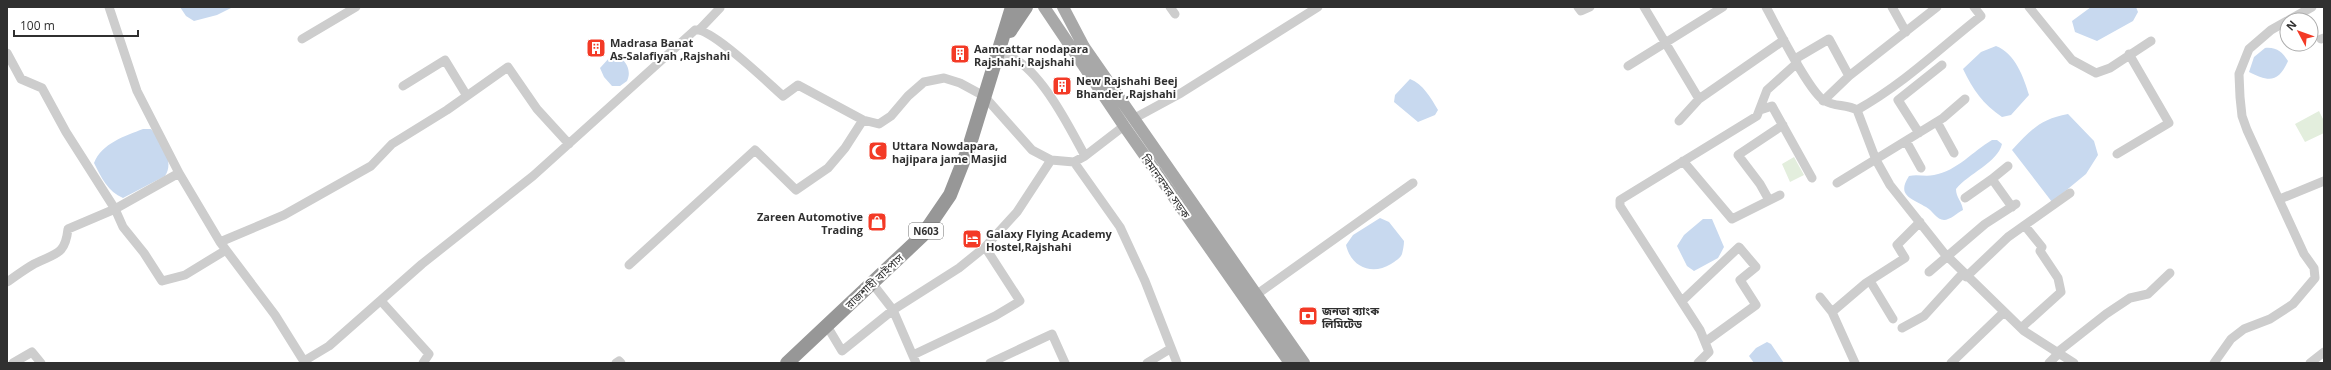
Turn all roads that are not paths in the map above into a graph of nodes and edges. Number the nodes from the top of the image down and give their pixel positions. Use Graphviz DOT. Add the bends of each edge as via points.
graph roads {
  1 [pos="109,7"];
  2 [pos="356,7"];
  3 [pos="719,7"];
  4 [pos="1012,7"];
  5 [pos="1026,7"];
  6 [pos="1044,7"];
  7 [pos="1063,7"];
  8 [pos="1318,7"];
  9 [pos="1578,7"];
  10 [pos="1590,7"];
  11 [pos="1644,7"];
  12 [pos="1723,7"];
  13 [pos="1766,7"];
  14 [pos="1892,7"];
  15 [pos="1937,7"];
  16 [pos="1974,7"];
  17 [pos="2029,7"];
  18 [pos="2279,26"];
  19 [pos="700,29"];
  20 [pos="1906,32"];
  21 [pos="302,39"];
  22 [pos="1784,40"];
  23 [pos="2151,41"];
  24 [pos="1665,43"];
  25 [pos="7,53"];
  26 [pos="998,53"];
  27 [pos="2130,54"];
  28 [pos="1796,61"];
  29 [pos="1942,65"];
  30 [pos="1628,66"];
  31 [pos="1849,76"];
  32 [pos="403,86"];
  33 [pos="467,96"];
  34 [pos="984,96"];
  35 [pos="1699,99"];
  36 [pos="1965,99"];
  37 [pos="1823,101"];
  38 [pos="1760,110"];
  39 [pos="1858,110"];
  40 [pos="863,120"];
  41 [pos="1679,121"];
  42 [pos="1937,122"];
  43 [pos="1129,123"];
  44 [pos="1783,125"];
  45 [pos="1919,133"];
  46 [pos="1906,141"];
  47 [pos="569,144"];
  48 [pos="1954,153"];
  49 [pos="2117,154"];
  50 [pos="1085,156"];
  51 [pos="1051,160"];
  52 [pos="1876,160"];
  53 [pos="1683,161"];
  54 [pos="1074,162"];
  55 [pos="2008,166"];
  56 [pos="1921,168"];
  57 [pos="179,173"];
  58 [pos="1812,178"];
  59 [pos="1992,179"];
  60 [pos="2324,181"];
  61 [pos="1413,183"];
  62 [pos="1837,183"];
  63 [pos="2070,193"];
  64 [pos="1780,195"];
  65 [pos="1965,198"];
  66 [pos="2280,199"];
  67 [pos="1769,200"];
  68 [pos="115,209"];
  69 [pos="1920,222"];
  70 [pos="2025,226"];
  71 [pos="220,242"];
  72 [pos="985,247"];
  73 [pos="226,250"];
  74 [pos="1948,256"];
  75 [pos="628,264"];
  76 [pos="1928,272"];
  77 [pos="2170,273"];
  78 [pos="1965,275"];
  79 [pos="1870,281"];
  80 [pos="7,282"];
  81 [pos="872,283"];
  82 [pos="1256,295"];
  83 [pos="1820,297"];
  84 [pos="381,301"];
  85 [pos="1682,301"];
  86 [pos="893,310"];
  87 [pos="1832,312"];
  88 [pos="2004,312"];
  89 [pos="1893,319"];
  90 [pos="827,326"];
  91 [pos="1902,328"];
  92 [pos="2021,328"];
  93 [pos="1705,342"];
  94 [pos="1170,349"];
  95 [pos="2060,352"];
  96 [pos="2324,352"];
  97 [pos="914,359"];
  98 [pos="305,362"];
  99 [pos="12,363"];
  100 [pos="41,363"];
  101 [pos="423,363"];
  102 [pos="616,363"];
  103 [pos="621,363"];
  104 [pos="787,363"];
  105 [pos="990,363"];
  106 [pos="1065,363"];
  107 [pos="1147,363"];
  108 [pos="1177,363"];
  109 [pos="1290,363"];
  110 [pos="1304,363"];
  111 [pos="1698,363"];
  112 [pos="1855,363"];
  113 [pos="1951,363"];
  114 [pos="2049,363"];
  115 [pos="2074,363"];
  116 [pos="2214,363"];
  117 [pos="2310,363"];
  1 -- 57 [label="street" via="137,91"];
  2 -- 21 [label="street"];
  3 -- 19 [label="street"];
  4 -- 26 [label="highway, N603"];
  5 -- 26 [label="highway, N603" via="1015,20"];
  6 -- 43 [label="main road, বিমানবন্দর সড়ক"];
  7 -- 43 [label="main road, বিমানবন্দর সড়ক"];
  8 -- 43 [label="street"];
  9 -- 10 [label="street" via="1581,11"];
  11 -- 24 [label="street"];
  12 -- 24 [label="street"];
  13 -- 22 [label="street"];
  14 -- 20 [label="street"];
  15 -- 20 [label="street"];
  16 -- 39 [label="street" via="1981,16 1936,50 1906,80"];
  17 -- 27 [label="street" via="2072,60 2096,73 2110,68"];
  18 -- 66 [label="street" via="2249,49 2239,74 2242,116"];
  19 -- 40 [label="street" via="739,56 783,96 798,85"];
  19 -- 47 [label="street" via="695,30"];
  20 -- 31 [label="street"];
  22 -- 28 [label="street"];
  22 -- 35 [label="street"];
  23 -- 27 [label="street"];
  24 -- 30 [label="street"];
  24 -- 35 [label="street"];
  25 -- 68 [label="street" via="21,79 42,88 66,132"];
  26 -- 34 [label="highway, রাজশাহী বাইপাস / N603"];
  26 -- 50 [label="street" via="1018,61 1034,75 1063,116"];
  27 -- 49 [label="street" via="2169,123"];
  28 -- 31 [label="street" via="1829,39"];
  28 -- 37 [label="street"];
  28 -- 38 [label="street" via="1767,90"];
  29 -- 45 [label="street" via="1898,100"];
  31 -- 37 [label="street"];
  32 -- 33 [label="street" via="445,60"];
  33 -- 47 [label="street" via="508,67 537,109"];
  33 -- 71 [label="street" via="392,144 372,166 284,214"];
  34 -- 40 [label="street" via="960,83 944,78 924,82 880,124"];
  34 -- 51 [label="street" via="1032,150"];
  34 -- 81 [label="highway, রাজশাহী বাইপাস / N603" via="969,146 950,195 922,236"];
  35 -- 41 [label="street"];
  36 -- 42 [label="street"];
  37 -- 39 [label="street" via="1848,105"];
  38 -- 44 [label="street" via="1772,106"];
  38 -- 53 [label="street" via="1752,119"];
  39 -- 52 [label="street"];
  40 -- 75 [label="street" via="828,168 796,190 755,150"];
  42 -- 45 [label="street"];
  42 -- 48 [label="street"];
  43 -- 50 [label="street"];
  43 -- 82 [label="main road, বিমানবন্দর সড়ক"];
  43 -- 109 [label="main road, বিমানবন্দর সড়ক"];
  44 -- 58 [label="street"];
  44 -- 67 [label="street" via="1738,155"];
  45 -- 46 [label="street"];
  46 -- 52 [label="street"];
  46 -- 56 [label="street"];
  47 -- 84 [label="street"];
  50 -- 54 [label="street"];
  51 -- 54 [label="street"];
  51 -- 72 [label="street" via="1017,212"];
  52 -- 62 [label="street"];
  52 -- 69 [label="street" via="1890,185"];
  53 -- 67 [label="street" via="1732,219"];
  53 -- 85 [label="street" via="1623,197 1619,203"];
  54 -- 94 [label="street" via="1120,227 1145,281"];
  55 -- 59 [label="street"];
  57 -- 68 [label="street"];
  57 -- 71 [label="street"];
  59 -- 65 [label="street"];
  59 -- 74 [label="street" via="2014,205 1985,224"];
  60 -- 66 [label="street"];
  61 -- 82 [label="street"];
  63 -- 70 [label="street"];
  64 -- 67 [label="street"];
  66 -- 116 [label="street" via="2304,254 2314,268 2315,278 2293,304 2270,319 2244,329 2231,339"];
  68 -- 73 [label="street" via="123,227 162,281 186,275"];
  68 -- 80 [label="street" via="68,229 67,238 57,256 33,265"];
  69 -- 74 [label="street"];
  69 -- 79 [label="street" via="1897,245 1905,258"];
  70 -- 78 [label="street"];
  70 -- 92 [label="street" via="2042,247 2040,251 2058,278 2061,292"];
  71 -- 73 [label="street"];
  72 -- 86 [label="street"];
  72 -- 97 [label="street" via="1020,301"];
  73 -- 98 [label="street" via="275,315"];
  74 -- 76 [label="street"];
  74 -- 78 [label="street"];
  77 -- 95 [label="street" via="2148,294 2124,302"];
  78 -- 88 [label="street"];
  78 -- 91 [label="street" via="1924,316"];
  79 -- 87 [label="street"];
  79 -- 89 [label="street"];
  81 -- 86 [label="street"];
  81 -- 90 [label="highway, রাজশাহী বাইপাস / N603"];
  82 -- 110 [label="main road, বিমানবন্দর সড়ক"];
  83 -- 87 [label="street"];
  84 -- 98 [label="street" via="329,346"];
  84 -- 101 [label="street" via="429,354"];
  85 -- 93 [label="street"];
  85 -- 93 [label="street" via="1739,247 1756,267 1740,280 1756,305"];
  86 -- 90 [label="street" via="842,352"];
  86 -- 97 [label="street"];
  87 -- 112 [label="street"];
  88 -- 92 [label="street"];
  88 -- 113 [label="street"];
  90 -- 104 [label="highway, রাজশাহী বাইপাস / N603"];
  92 -- 95 [label="street" via="2039,342"];
  93 -- 111 [label="street" via="1709,355"];
  94 -- 107 [label="street"];
  94 -- 108 [label="street"];
  95 -- 114 [label="street"];
  95 -- 115 [label="street"];
  96 -- 117 [label="street"];
  99 -- 100 [label="street" via="32,352"];
  102 -- 103 [label="street"];
  105 -- 106 [label="street" via="1052,334"];
}
